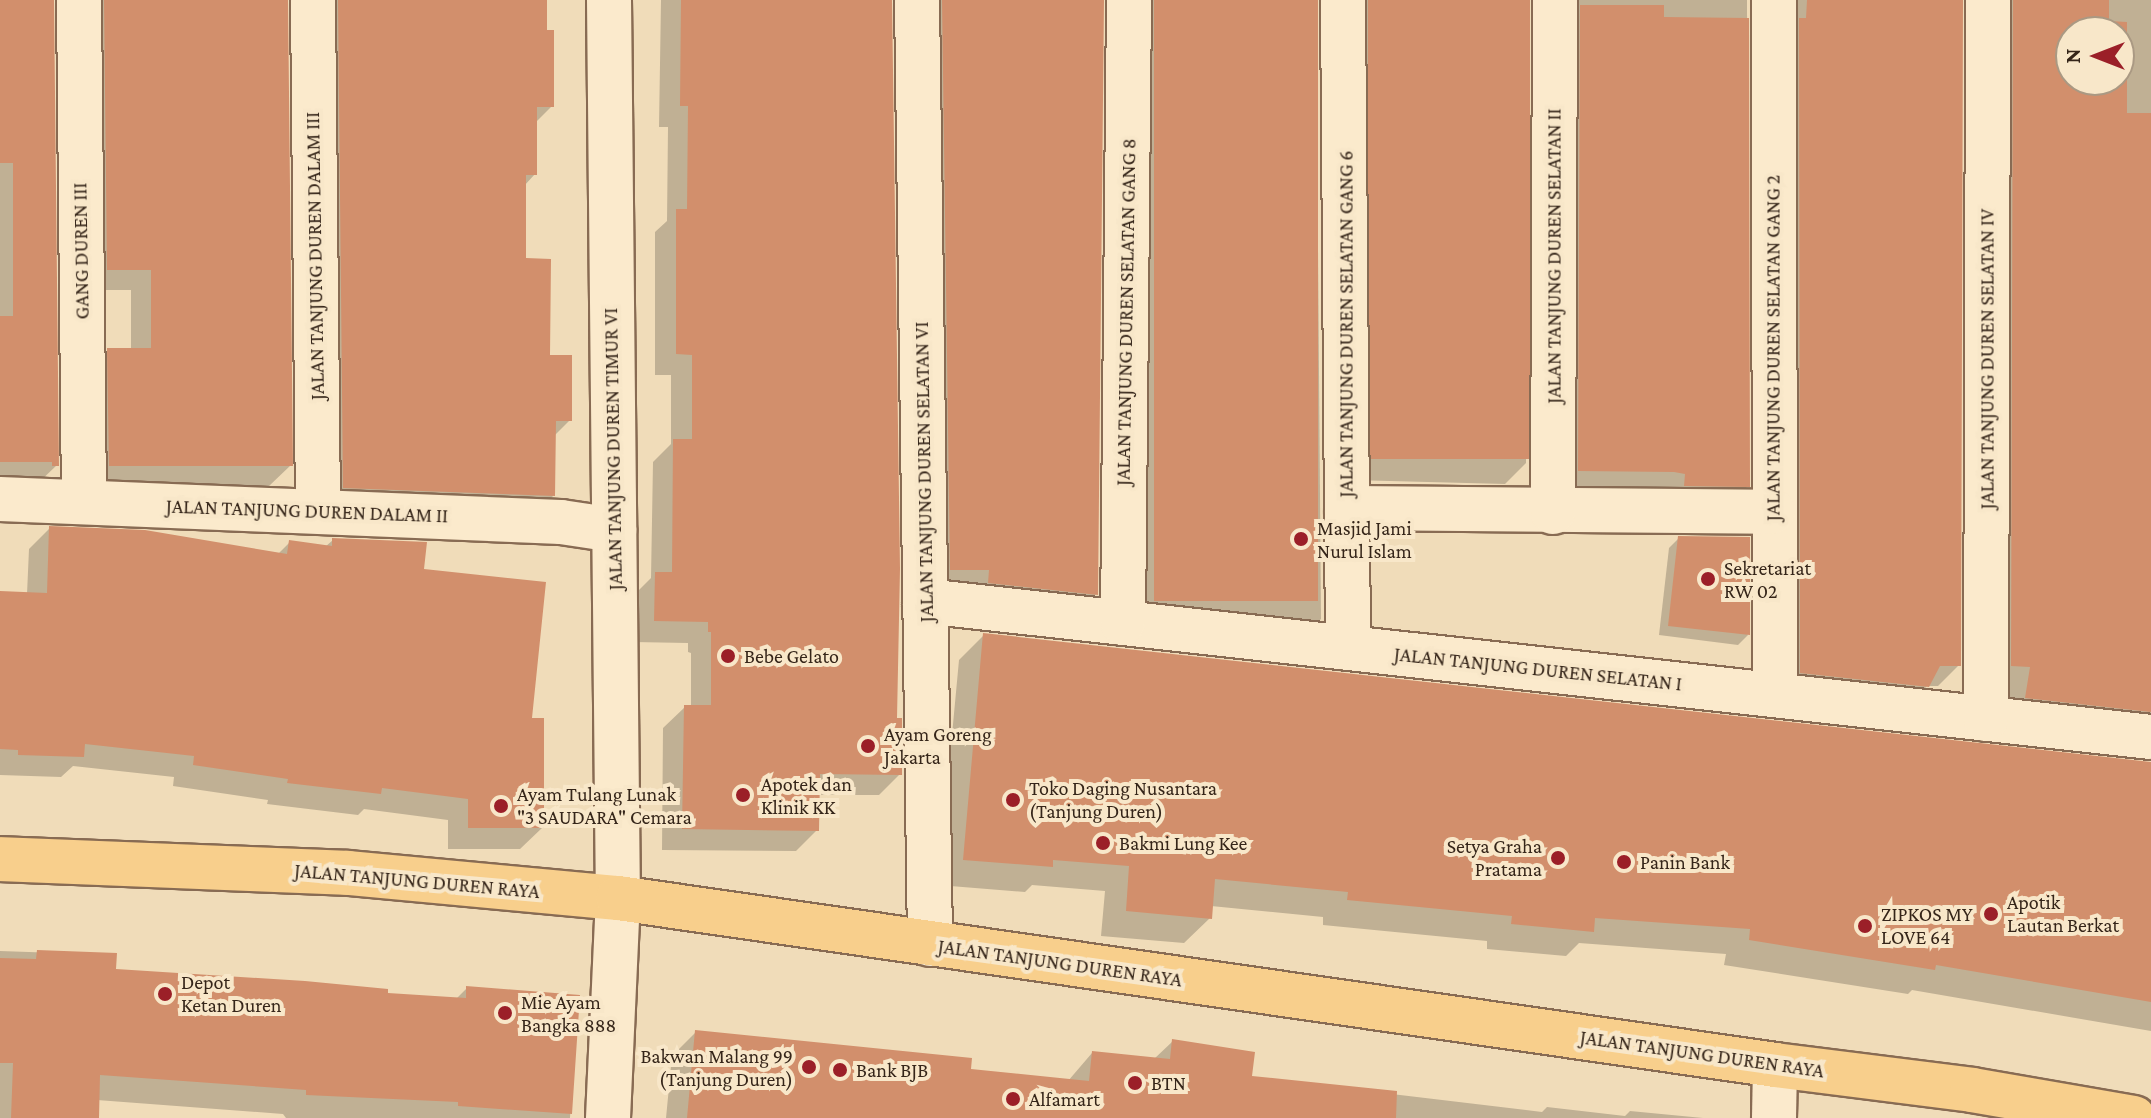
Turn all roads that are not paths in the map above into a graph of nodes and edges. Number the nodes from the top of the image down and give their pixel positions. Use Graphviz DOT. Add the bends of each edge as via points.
graph roads {
  1 [pos="79,0"];
  2 [pos="313,0"];
  3 [pos="609,0"];
  4 [pos="917,0"];
  5 [pos="1129,0"];
  6 [pos="1343,0"];
  7 [pos="1555,0"];
  8 [pos="1774,0"];
  9 [pos="1988,0"];
  10 [pos="0,499"];
  11 [pos="84,502"];
  12 [pos="1347,508"];
  13 [pos="318,511"];
  14 [pos="1553,512"];
  15 [pos="1773,512"];
  16 [pos="614,530"];
  17 [pos="925,601"];
  18 [pos="1123,623"];
  19 [pos="1348,648"];
  20 [pos="1775,695"];
  21 [pos="1986,719"];
  22 [pos="2151,737"];
  23 [pos="0,859"];
  24 [pos="618,898"];
  25 [pos="930,944"];
  26 [pos="1775,1065"];
  27 [pos="2124,1117"];
  28 [pos="608,1118"];
  29 [pos="1774,1118"];
  1 -- 11 [label="street, GANG DUREN III"];
  2 -- 13 [label="street, JALAN TANJUNG DUREN DALAM III"];
  3 -- 16 [label="street, JALAN TANJUNG DUREN TIMUR VI"];
  4 -- 17 [label="street, JALAN TANJUNG DUREN SELATAN VI"];
  5 -- 18 [label="street, JALAN TANJUNG DUREN SELATAN GANG 8"];
  6 -- 12 [label="street, JALAN TANJUNG DUREN SELATAN GANG 6"];
  7 -- 14 [label="street, JALAN TANJUNG DUREN SELATAN II"];
  8 -- 15 [label="street, JALAN TANJUNG DUREN SELATAN GANG 2"];
  9 -- 21 [label="street, JALAN TANJUNG DUREN SELATAN IV"];
  10 -- 11 [label="street, JALAN TANJUNG DUREN DALAM II"];
  11 -- 13 [label="street, JALAN TANJUNG DUREN DALAM II"];
  12 -- 14 [label="street"];
  12 -- 19 [label="street, JALAN TANJUNG DUREN SELATAN GANG 6"];
  13 -- 16 [label="street, JALAN TANJUNG DUREN DALAM II" via="561,522"];
  14 -- 15 [label="street"];
  15 -- 20 [label="street, JALAN TANJUNG DUREN SELATAN GANG 2"];
  16 -- 24 [label="street, JALAN TANJUNG DUREN TIMUR VI"];
  17 -- 18 [label="street, JALAN TANJUNG DUREN SELATAN I"];
  17 -- 25 [label="street, JALAN TANJUNG DUREN SELATAN VI"];
  18 -- 19 [label="street, JALAN TANJUNG DUREN SELATAN I"];
  19 -- 20 [label="street, JALAN TANJUNG DUREN SELATAN I"];
  20 -- 21 [label="street, JALAN TANJUNG DUREN SELATAN I"];
  21 -- 22 [label="street, JALAN TANJUNG DUREN SELATAN I"];
  23 -- 24 [label="main road, JALAN TANJUNG DUREN RAYA" via="348,873"];
  24 -- 25 [label="main road, JALAN TANJUNG DUREN RAYA"];
  24 -- 28 [label="street, JALAN TANJUNG DUREN TIMUR VI"];
  25 -- 26 [label="main road, JALAN TANJUNG DUREN RAYA"];
  26 -- 27 [label="main road, JALAN TANJUNG DUREN RAYA" via="1972,1090"];
  26 -- 29 [label="street"];
}
